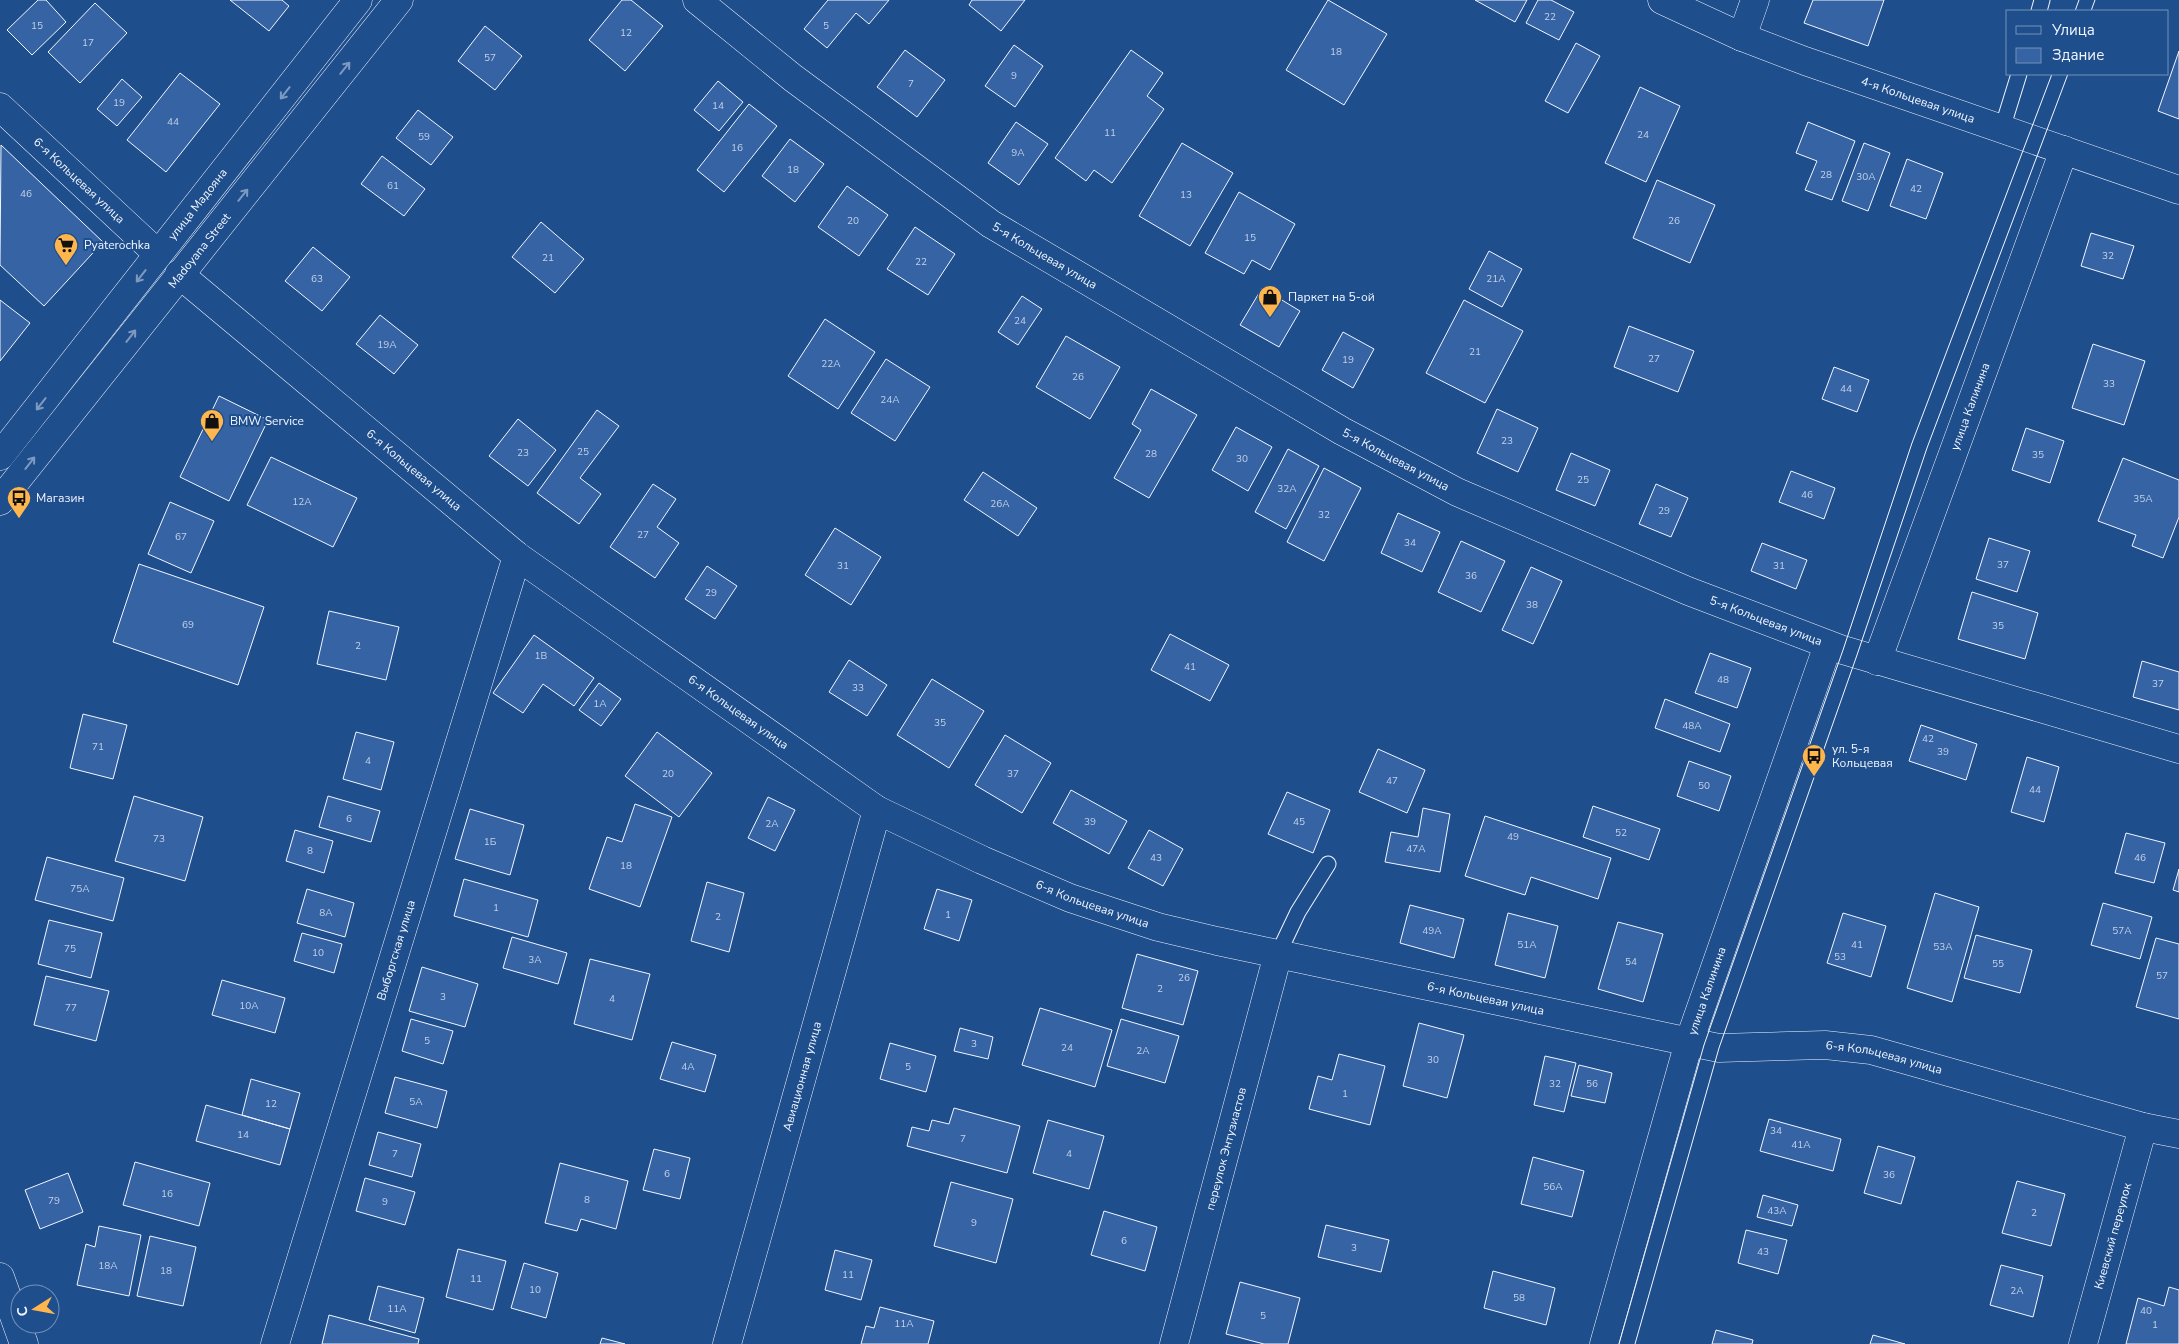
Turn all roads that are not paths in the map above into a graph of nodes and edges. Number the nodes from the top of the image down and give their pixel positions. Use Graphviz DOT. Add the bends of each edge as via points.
graph roads {
  1 [pos="358,0"];
  2 [pos="400,0"];
  3 [pos="698,0"];
  4 [pos="1662,0"];
  5 [pos="1755,0"];
  6 [pos="1742,37"];
  7 [pos="2019,75"];
  8 [pos="0,107"];
  9 [pos="2002,130"];
  10 [pos="2064,150"];
  11 [pos="2179,190"];
  12 [pos="158,254"];
  13 [pos="179,274"];
  14 [pos="0,456"];
  15 [pos="0,501"];
  16 [pos="517,556"];
  17 [pos="1828,645"];
  18 [pos="1877,661"];
  19 [pos="2179,749"];
  20 [pos="877,810"];
  21 [pos="1328,864"];
  22 [pos="1278,954"];
  23 [pos="1689,1042"];
  24 [pos="2143,1127"];
  25 [pos="2179,1134"];
  26 [pos="0,1277"];
  27 [pos="24,1344"];
  28 [pos="275,1344"];
  29 [pos="727,1344"];
  30 [pos="1174,1344"];
  31 [pos="1604,1344"];
  32 [pos="2083,1344"];
  1 -- 12 [label="street, улица Мадояна, one-way"];
  13 -- 2 [label="street, Madoyana Street, one-way"];
  3 -- 17 [label="street, 5-я Кольцевая улица" via="792,78 991,224 1342,431 1457,492 1688,591"];
  4 -- 6 [label="street, 4-я Кольцевая улица"];
  5 -- 6 [label="street"];
  6 -- 9 [label="street, 4-я Кольцевая улица"];
  7 -- 9 [label="lane"];
  8 -- 12 [label="street, 6-я Кольцевая улица"];
  9 -- 10 [label="street, 4-я Кольцевая улица"];
  10 -- 11 [label="street, 4-я Кольцевая улица"];
  10 -- 18 [label="street, улица Калинина"];
  12 -- 14 [label="street, улица Мадояна, one-way"];
  15 -- 13 [label="street, Madoyana Street, one-way"];
  13 -- 16 [label="street, 6-я Кольцевая улица"];
  16 -- 20 [label="street, 6-я Кольцевая улица"];
  16 -- 28 [label="street, Выборгская улица"];
  17 -- 18 [label="street, 5-я Кольцевая улица"];
  17 -- 23 [label="street, улица Калинина"];
  18 -- 19 [label="street, 5-я Кольцевая улица"];
  20 -- 22 [label="street, 6-я Кольцевая улица" via="1070,898 1158,927"];
  20 -- 29 [label="street, Авиационная улица"];
  21 -- 22 [label="lane" via="1298,912"];
  22 -- 23 [label="street, 6-я Кольцевая улица"];
  22 -- 30 [label="street, переулок Энтузиастов"];
  23 -- 24 [label="street, 6-я Кольцевая улица" via="1719,1048 1825,1045 1871,1050"];
  23 -- 31 [label="street, улица Калинина"];
  24 -- 25 [label="street, 6-я Кольцевая улица"];
  24 -- 32 [label="street, Киевский переулок"];
  26 -- 27 [label="street"];
}
